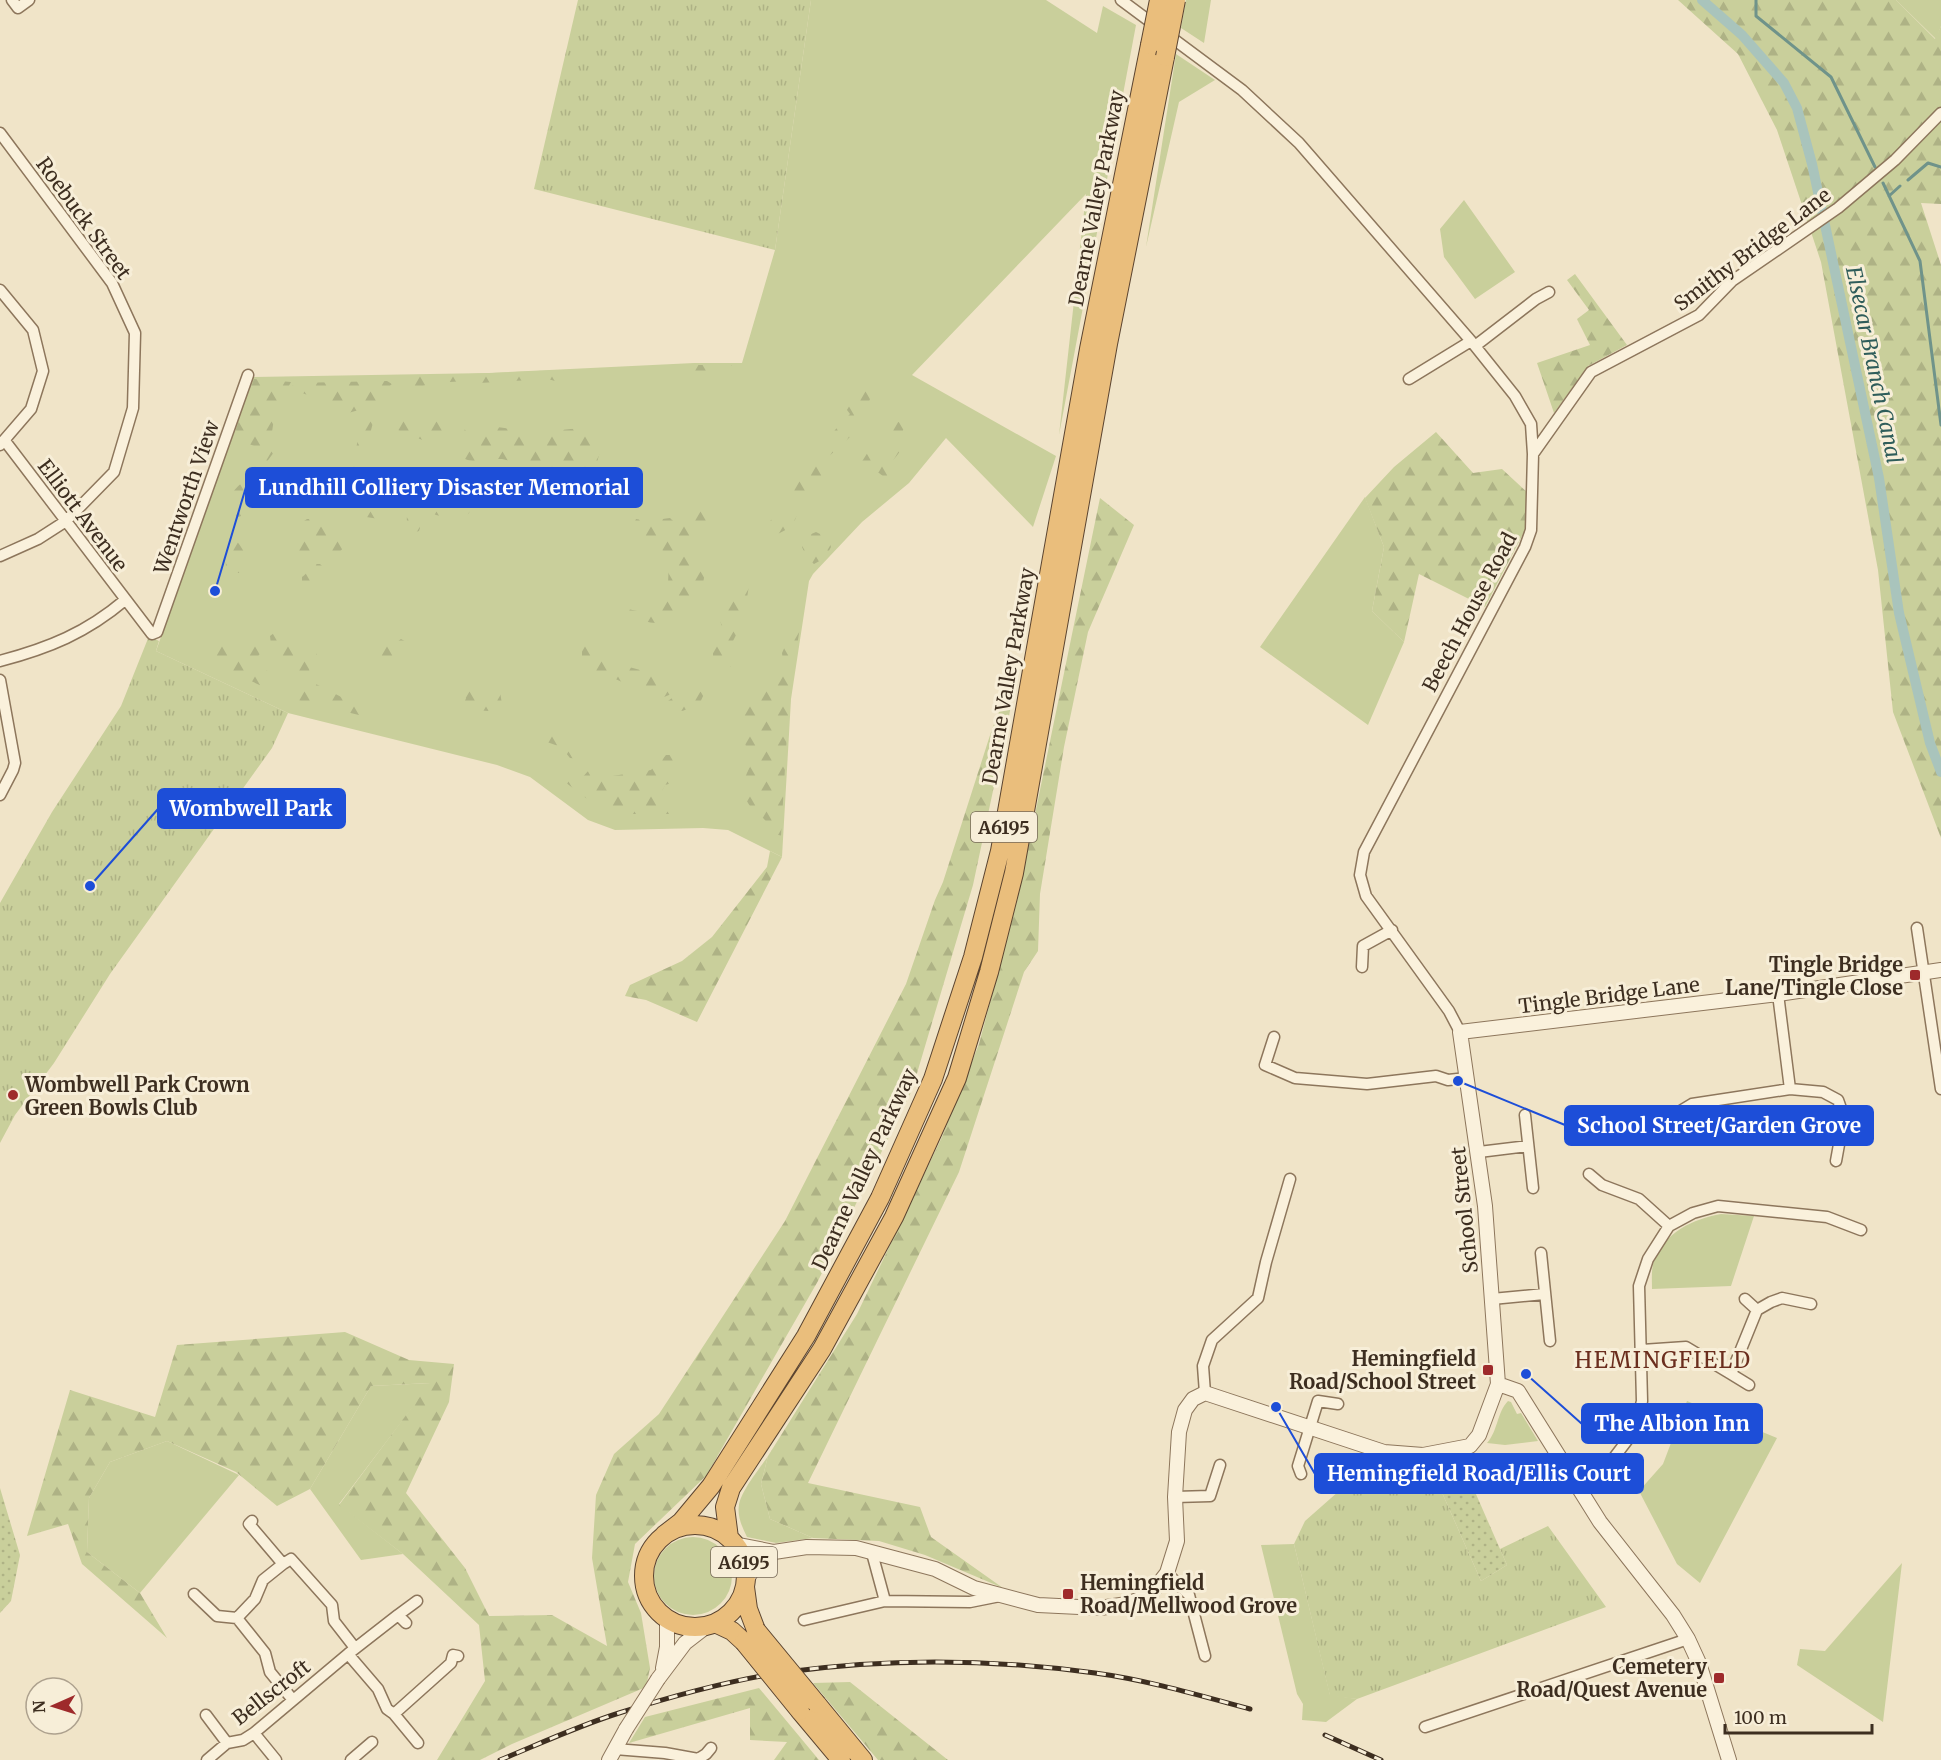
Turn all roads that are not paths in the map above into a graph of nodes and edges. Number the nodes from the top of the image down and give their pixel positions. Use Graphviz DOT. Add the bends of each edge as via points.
graph roads {
  1 [pos="29,0"];
  2 [pos="1121,0"];
  3 [pos="1159,0"];
  4 [pos="1176,0"];
  5 [pos="15,4"];
  6 [pos="1941,113"];
  7 [pos="0,133"];
  8 [pos="0,290"];
  9 [pos="1549,292"];
  10 [pos="1473,343"];
  11 [pos="248,375"];
  12 [pos="1409,379"];
  13 [pos="2,443"];
  14 [pos="1533,454"];
  15 [pos="66,521"];
  16 [pos="0,556"];
  17 [pos="125,600"];
  18 [pos="157,632"];
  19 [pos="0,661"];
  20 [pos="0,680"];
  21 [pos="0,795"];
  22 [pos="1917,928"];
  23 [pos="1392,930"];
  24 [pos="1362,967"];
  25 [pos="1941,970"];
  26 [pos="1924,973"];
  27 [pos="1778,994"];
  28 [pos="1460,1032"];
  29 [pos="1274,1037"];
  30 [pos="1467,1078"];
  31 [pos="1790,1089"];
  32 [pos="1941,1089"];
  33 [pos="1525,1115"];
  34 [pos="1673,1138"];
  35 [pos="1528,1146"];
  36 [pos="1479,1152"];
  37 [pos="1836,1161"];
  38 [pos="1589,1173"];
  39 [pos="1290,1179"];
  40 [pos="1533,1188"];
  41 [pos="1669,1226"];
  42 [pos="1861,1230"];
  43 [pos="1541,1253"];
  44 [pos="1544,1294"];
  45 [pos="1492,1299"];
  46 [pos="1745,1299"];
  47 [pos="1811,1304"];
  48 [pos="1757,1310"];
  49 [pos="1550,1341"];
  50 [pos="1642,1350"];
  51 [pos="1731,1374"];
  52 [pos="1498,1384"];
  53 [pos="1749,1385"];
  54 [pos="1205,1393"];
  55 [pos="1338,1404"];
  56 [pos="1311,1426"];
  57 [pos="1220,1465"];
  58 [pos="1301,1474"];
  59 [pos="1579,1488"];
  60 [pos="1175,1497"];
  61 [pos="252,1521"];
  62 [pos="664,1535"];
  63 [pos="731,1541"];
  64 [pos="774,1552"];
  65 [pos="872,1553"];
  66 [pos="283,1564"];
  67 [pos="1167,1573"];
  68 [pos="745,1583"];
  69 [pos="194,1594"];
  70 [pos="1000,1596"];
  71 [pos="417,1601"];
  72 [pos="885,1601"];
  73 [pos="237,1618"];
  74 [pos="667,1619"];
  75 [pos="804,1620"];
  76 [pos="711,1625"];
  77 [pos="750,1636"];
  78 [pos="1688,1639"];
  79 [pos="352,1651"];
  80 [pos="458,1656"];
  81 [pos="1205,1656"];
  82 [pos="660,1677"];
  83 [pos="293,1700"];
  84 [pos="809,1708"];
  85 [pos="394,1714"];
  86 [pos="206,1715"];
  87 [pos="1425,1727"];
  88 [pos="254,1733"];
  89 [pos="372,1742"];
  90 [pos="226,1743"];
  91 [pos="418,1743"];
  92 [pos="711,1748"];
  93 [pos="612,1754"];
  94 [pos="207,1760"];
  95 [pos="276,1760"];
  96 [pos="351,1760"];
  97 [pos="841,1760"];
  98 [pos="863,1760"];
  99 [pos="1729,1760"];
  1 -- 5 [label="street"];
  2 -- 10 [label="street, Beech House Road" via="1242,90 1299,142"];
  3 -- 62 [label="highway, Dearne Valley Parkway / A6195, bridge" via="1089,349 1000,851 973,957 933,1079 880,1198 812,1327 711,1486 681,1522"];
  4 -- 63 [label="highway, Dearne Valley Parkway / A6195, bridge" via="1108,344 1014,873 989,972 957,1078 894,1217 822,1349 731,1488 725,1507"];
  6 -- 14 [label="street, Smithy Bridge Lane" via="1895,160 1834,211 1732,281 1699,315 1591,372"];
  7 -- 15 [label="street, Roebuck Street" via="112,283 135,333 133,408 114,472"];
  8 -- 13 [label="street" via="33,330 43,371 31,410"];
  9 -- 10 [label="street"];
  10 -- 12 [label="street"];
  10 -- 14 [label="street, Beech House Road" via="1515,396 1531,424"];
  11 -- 18 [label="street, Wentworth View"];
  13 -- 15 [label="street, Elliott Avenue"];
  14 -- 23 [label="street, Beech House Road" via="1531,530 1525,547 1364,852 1360,875 1366,896"];
  15 -- 16 [label="street, Roebuck Street"];
  15 -- 17 [label="street, Elliott Avenue"];
  17 -- 18 [label="street, Elliott Avenue" via="152,634"];
  17 -- 19 [label="street" via="86,629"];
  20 -- 21 [label="street" via="15,763"];
  22 -- 26 [label="street"];
  23 -- 24 [label="street" via="1363,946"];
  23 -- 28 [label="street, Beech House Road"];
  25 -- 26 [label="street, Tingle Bridge Lane"];
  26 -- 27 [label="street, Tingle Bridge Lane"];
  26 -- 32 [label="street"];
  27 -- 28 [label="street, Tingle Bridge Lane"];
  27 -- 31 [label="street"];
  28 -- 30 [label="street, School Street"];
  29 -- 30 [label="street" via="1265,1065 1295,1078 1367,1084 1436,1076 1448,1080"];
  30 -- 36 [label="street, School Street"];
  31 -- 34 [label="street" via="1692,1104 1683,1110"];
  31 -- 37 [label="street" via="1823,1092 1838,1100 1844,1117"];
  33 -- 35 [label="street"];
  35 -- 36 [label="street"];
  35 -- 40 [label="street"];
  36 -- 45 [label="street, School Street"];
  38 -- 41 [label="street" via="1602,1185 1639,1199"];
  39 -- 54 [label="street" via="1258,1298 1212,1340 1203,1366"];
  41 -- 42 [label="street" via="1718,1206 1827,1217"];
  41 -- 50 [label="street" via="1648,1258 1639,1286"];
  43 -- 44 [label="street"];
  44 -- 45 [label="street"];
  44 -- 49 [label="street"];
  45 -- 52 [label="street, School Street"];
  46 -- 48 [label="street"];
  47 -- 48 [label="street" via="1788,1298"];
  48 -- 51 [label="street"];
  50 -- 51 [label="street" via="1686,1347"];
  50 -- 59 [label="street" via="1642,1401 1635,1430 1613,1460"];
  51 -- 53 [label="street"];
  52 -- 56 [label="street" via="1479,1435 1470,1446 1423,1455 1384,1452"];
  52 -- 59 [label="street" via="1518,1391"];
  54 -- 56 [label="street"];
  54 -- 60 [label="street" via="1193,1399 1185,1410 1179,1432"];
  55 -- 56 [label="street" via="1318,1401"];
  56 -- 58 [label="street" via="1298,1466"];
  57 -- 60 [label="street" via="1210,1496"];
  59 -- 78 [label="street"];
  60 -- 67 [label="street" via="1177,1541"];
  61 -- 66 [label="street" via="249,1524"];
  62 -- 63 [label="highway, A6195" via="697,1525"];
  62 -- 74 [label="highway, A6195" via="648,1554 644,1579 651,1602"];
  63 -- 64 [label="street"];
  63 -- 68 [label="highway, A6195" via="744,1561"];
  64 -- 65 [label="street" via="807,1547 856,1548"];
  64 -- 68 [label="street" via="753,1569"];
  65 -- 70 [label="street" via="936,1569"];
  65 -- 72 [label="street"];
  66 -- 73 [label="street" via="263,1580 255,1599"];
  66 -- 79 [label="street" via="291,1559 332,1605 334,1621"];
  67 -- 70 [label="street" via="1150,1595 1109,1607 1038,1605"];
  67 -- 81 [label="street" via="1189,1595"];
  68 -- 76 [label="highway, A6195" via="735,1608"];
  68 -- 77 [label="highway, A6195"];
  69 -- 73 [label="street" via="217,1616"];
  70 -- 72 [label="street" via="970,1602"];
  71 -- 79 [label="street, Bellscroft" via="402,1619"];
  72 -- 75 [label="street"];
  73 -- 83 [label="street" via="265,1653 270,1672"];
  74 -- 76 [label="highway, A6195" via="686,1627"];
  74 -- 82 [label="street" via="667,1647"];
  76 -- 77 [label="highway, A6195"];
  76 -- 82 [label="street" via="685,1643"];
  77 -- 84 [label="highway, A6195, bridge"];
  78 -- 87 [label="street"];
  78 -- 99 [label="street"];
  79 -- 83 [label="street, Bellscroft"];
  79 -- 85 [label="street" via="387,1709"];
  80 -- 85 [label="street" via="453,1654 451,1663"];
  82 -- 93 [label="street, bridge"];
  83 -- 88 [label="street, Bellscroft"];
  84 -- 97 [label="highway, A6195"];
  84 -- 98 [label="highway, A6195"];
  85 -- 91 [label="street"];
  86 -- 90 [label="street"];
  88 -- 90 [label="street, Bellscroft"];
  88 -- 95 [label="street"];
  89 -- 96 [label="street"];
  90 -- 94 [label="street, Bellscroft"];
  92 -- 93 [label="street" via="698,1759 665,1753"];
}
